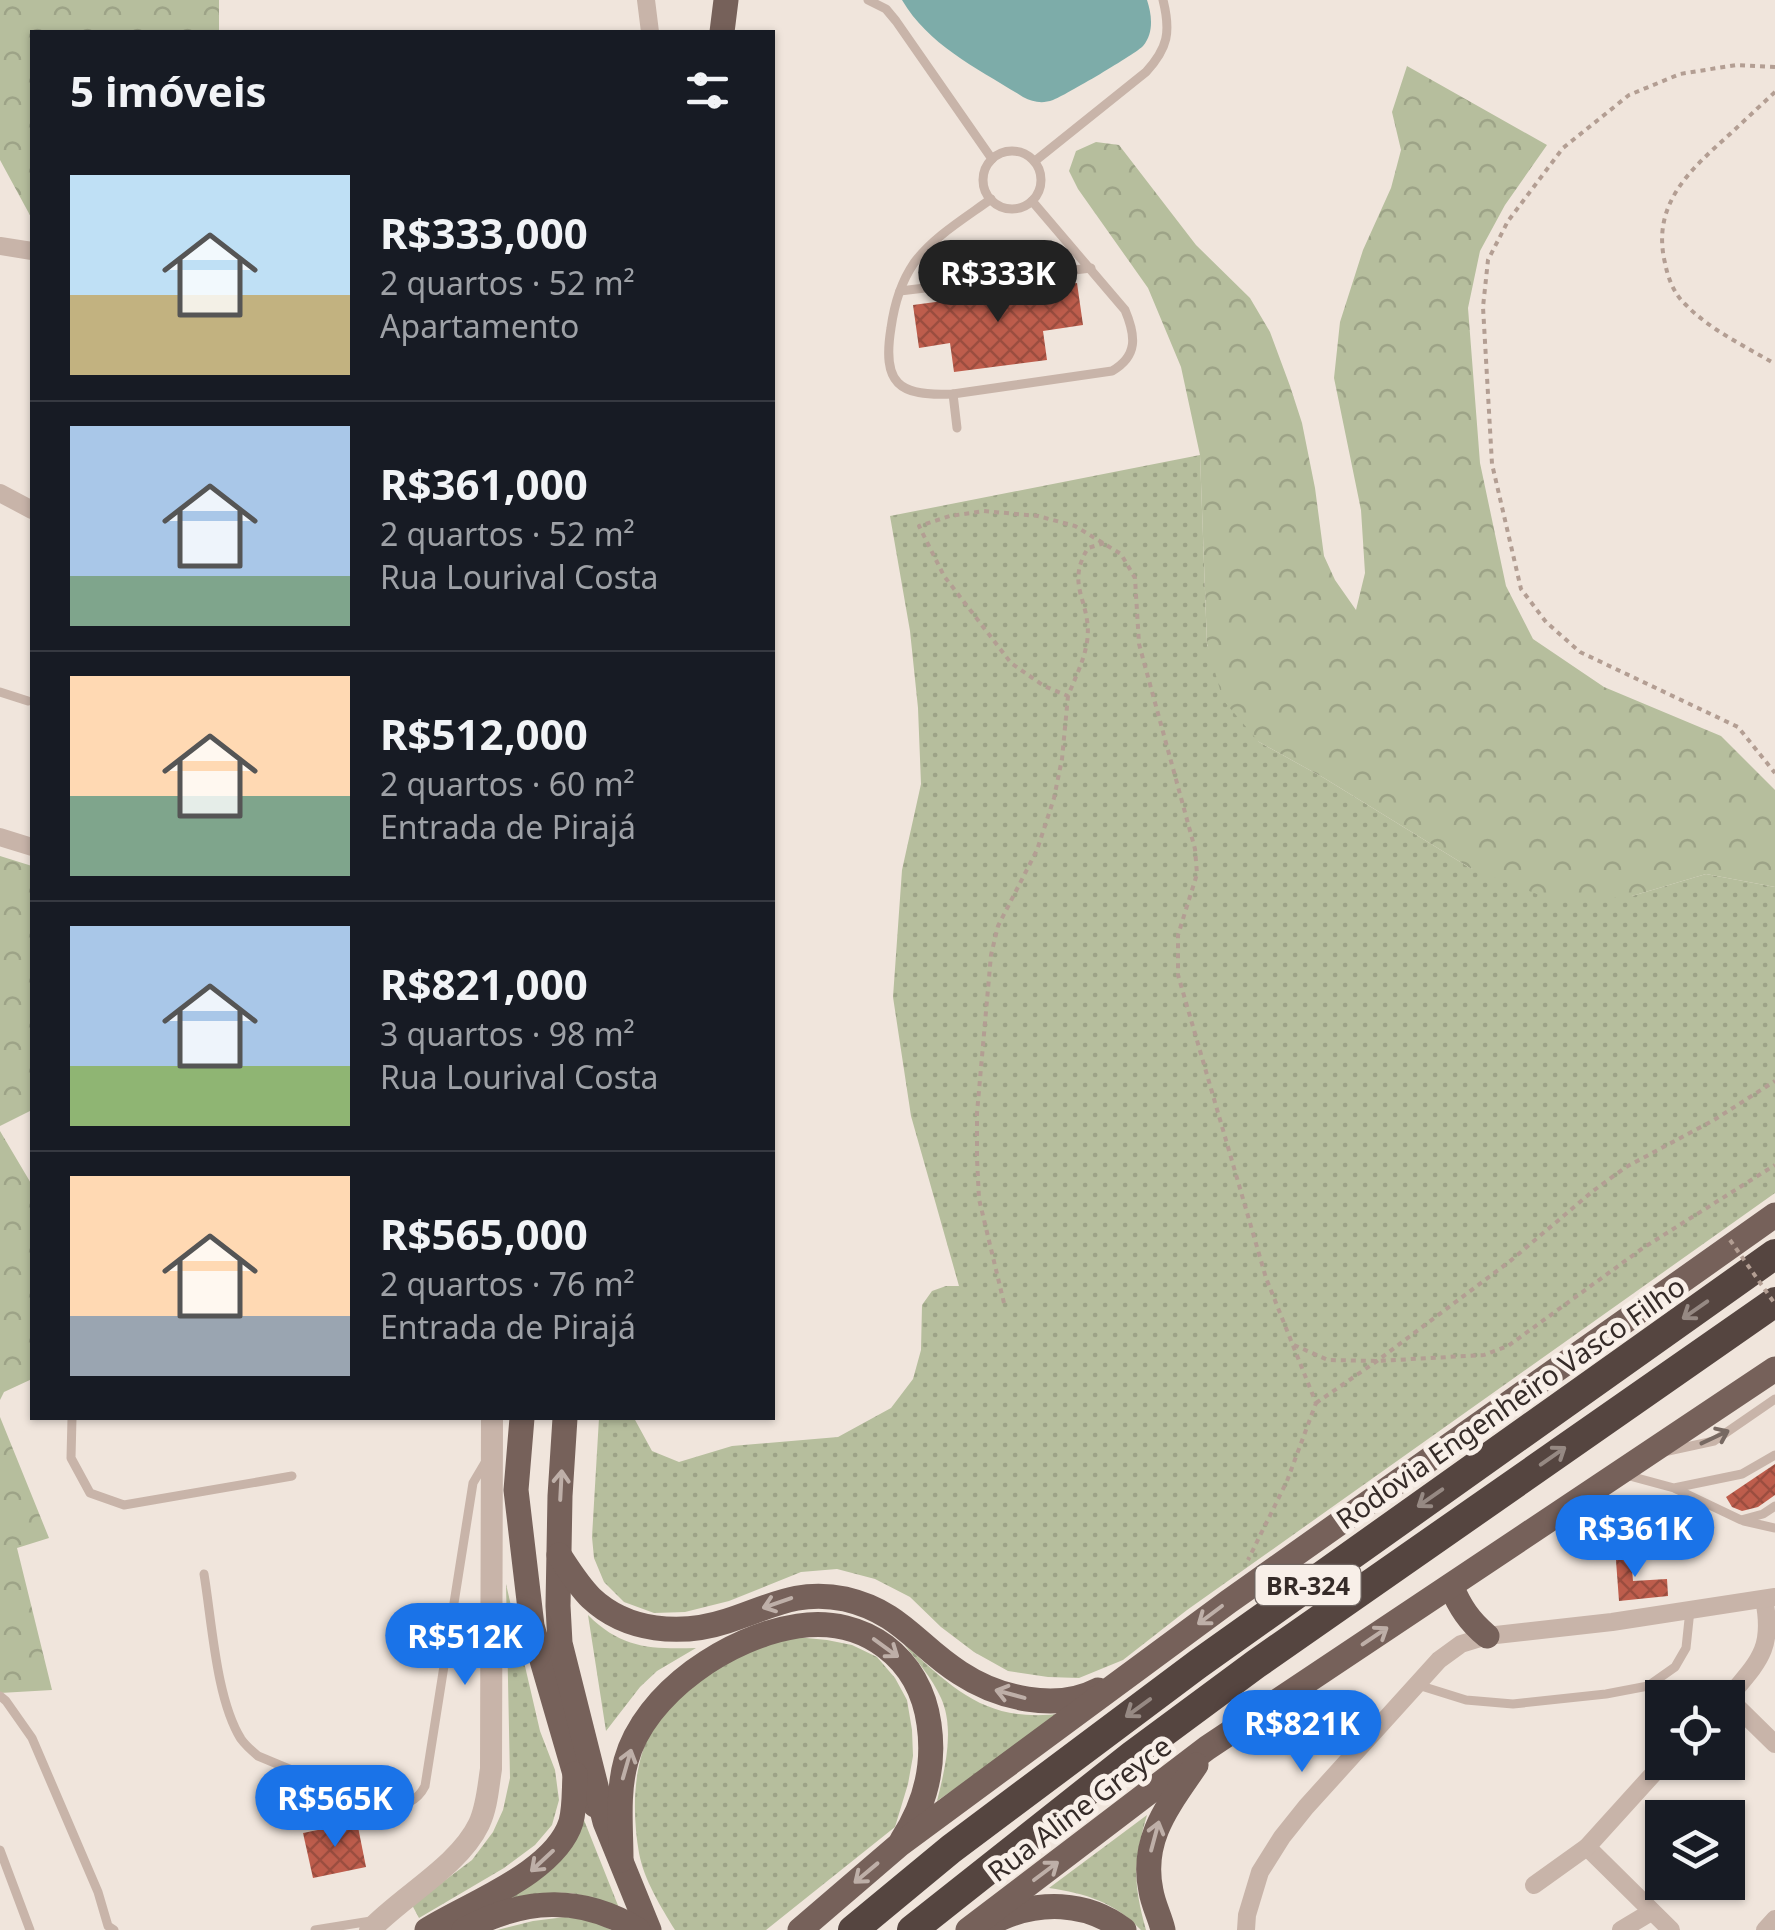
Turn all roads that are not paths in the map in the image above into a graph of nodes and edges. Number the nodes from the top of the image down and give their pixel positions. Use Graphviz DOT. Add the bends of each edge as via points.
graph roads {
  1 [pos="646,0"];
  2 [pos="726,0"];
  3 [pos="868,0"];
  4 [pos="1163,0"];
  5 [pos="884,5"];
  6 [pos="650,30"];
  7 [pos="722,30"];
  8 [pos="992,159"];
  9 [pos="1034,161"];
  10 [pos="990,199"];
  11 [pos="1032,201"];
  12 [pos="3,243"];
  13 [pos="30,250"];
  14 [pos="1090,268"];
  15 [pos="900,292"];
  16 [pos="953,394"];
  17 [pos="957,428"];
  18 [pos="0,493"];
  19 [pos="30,509"];
  20 [pos="0,692"];
  21 [pos="28,701"];
  22 [pos="0,837"];
  23 [pos="30,846"];
  24 [pos="1775,1216"];
  25 [pos="1775,1254"];
  26 [pos="1775,1303"];
  27 [pos="1775,1369"];
  28 [pos="1775,1399"];
  29 [pos="72,1420"];
  30 [pos="492,1420"];
  31 [pos="522,1420"];
  32 [pos="565,1420"];
  33 [pos="492,1450"];
  34 [pos="1775,1455"];
  35 [pos="1646,1456"];
  36 [pos="1619,1473"];
  37 [pos="292,1476"];
  38 [pos="1674,1488"];
  39 [pos="1775,1506"];
  40 [pos="1741,1520"];
  41 [pos="1775,1528"];
  42 [pos="559,1554"];
  43 [pos="204,1574"];
  44 [pos="1451,1586"];
  45 [pos="1770,1598"];
  46 [pos="1690,1610"];
  47 [pos="1487,1636"];
  48 [pos="1135,1672"];
  49 [pos="1743,1680"];
  50 [pos="1416,1684"];
  51 [pos="0,1696"];
  52 [pos="1745,1715"];
  53 [pos="1775,1744"];
  54 [pos="1207,1748"];
  55 [pos="576,1774"];
  56 [pos="1648,1780"];
  57 [pos="605,1822"];
  58 [pos="899,1845"];
  59 [pos="1587,1847"];
  60 [pos="0,1850"];
  61 [pos="621,1860"];
  62 [pos="2,1863"];
  63 [pos="1534,1886"];
  64 [pos="1652,1912"];
  65 [pos="1775,1919"];
  66 [pos="374,1925"];
  67 [pos="30,1930"];
  68 [pos="114,1930"];
  69 [pos="315,1930"];
  70 [pos="427,1930"];
  71 [pos="464,1930"];
  72 [pos="638,1930"];
  73 [pos="649,1930"];
  74 [pos="800,1930"];
  75 [pos="852,1930"];
  76 [pos="912,1930"];
  77 [pos="968,1930"];
  78 [pos="978,1930"];
  79 [pos="1124,1930"];
  80 [pos="1164,1930"];
  81 [pos="1246,1930"];
  82 [pos="1622,1930"];
  83 [pos="1670,1930"];
  84 [pos="1765,1930"];
  1 -- 6 [label="street"];
  2 -- 7 [label="main road"];
  3 -- 5 [label="lane"];
  4 -- 9 [label="lane" via="1168,27 1160,58"];
  5 -- 8 [label="lane"];
  8 -- 9 [label="lane" via="1018,152"];
  8 -- 10 [label="lane" via="984,183"];
  9 -- 11 [label="lane" via="1041,186"];
  10 -- 11 [label="lane" via="1006,208"];
  10 -- 15 [label="lane" via="932,244"];
  11 -- 14 [label="lane"];
  12 -- 13 [label="street"];
  14 -- 15 [label="lane"];
  14 -- 16 [label="lane" via="1130,322 1126,363 1112,371"];
  15 -- 16 [label="lane" via="888,368 910,390"];
  16 -- 17 [label="lane"];
  18 -- 19 [label="street"];
  20 -- 21 [label="lane"];
  22 -- 23 [label="street"];
  24 -- 48 [label="main road, one-way"];
  25 -- 75 [label="highway, Rodovia Engenheiro Vasco Filho / BR-324, one-way" via="1169,1685"];
  76 -- 26 [label="highway, BR-324, one-way" via="1225,1687"];
  27 -- 35 [label="main road, Rua Aline Greyce"];
  35 -- 28 [label="lane, one-way" via="1714,1441"];
  29 -- 37 [label="lane" via="70,1458 90,1493 124,1505"];
  30 -- 33 [label="street"];
  31 -- 55 [label="main road" via="516,1490 532,1626"];
  42 -- 32 [label="main road, one-way"];
  33 -- 43 [label="lane" via="473,1483 426,1786 406,1804 384,1808 258,1756 244,1744 222,1687"];
  33 -- 66 [label="street" via="486,1801 479,1824 454,1858"];
  34 -- 38 [label="lane" via="1742,1474"];
  35 -- 36 [label="main road, Rua Aline Greyce"];
  36 -- 38 [label="lane"];
  36 -- 44 [label="main road, Rua Aline Greyce"];
  38 -- 40 [label="lane"];
  39 -- 40 [label="lane"];
  40 -- 41 [label="lane"];
  48 -- 42 [label="main road, one-way" via="1068,1700 1020,1697 958,1673 886,1614 830,1596 792,1598 709,1626 647,1626 592,1600"];
  42 -- 57 [label="main road" via="560,1643"];
  44 -- 47 [label="main road" via="1462,1610"];
  54 -- 44 [label="main road, Rua Aline Greyce, one-way"];
  45 -- 46 [label="street"];
  45 -- 49 [label="street" via="1765,1648"];
  46 -- 47 [label="street"];
  46 -- 50 [label="lane" via="1686,1648 1675,1668 1648,1686 1513,1704 1466,1700"];
  47 -- 50 [label="street" via="1461,1644"];
  48 -- 58 [label="main road"];
  50 -- 81 [label="street" via="1282,1838 1260,1872"];
  51 -- 68 [label="lane" via="32,1738"];
  52 -- 53 [label="street"];
  77 -- 54 [label="main road, Rua Aline Greyce, one-way"];
  80 -- 54 [label="main road, one-way" via="1151,1893 1153,1840 1160,1818"];
  55 -- 57 [label="main road"];
  55 -- 70 [label="main road, one-way" via="570,1824 550,1854 532,1872"];
  56 -- 59 [label="street"];
  57 -- 61 [label="main road"];
  61 -- 58 [label="main road, one-way" via="626,1760 652,1710 699,1667 802,1625 875,1639 906,1664 922,1693 930,1771"];
  58 -- 74 [label="main road, one-way"];
  59 -- 63 [label="street"];
  59 -- 64 [label="street"];
  60 -- 62 [label="lane"];
  61 -- 73 [label="main road"];
  62 -- 67 [label="lane"];
  64 -- 82 [label="street"];
  64 -- 83 [label="street"];
  65 -- 84 [label="street"];
  66 -- 69 [label="lane"];
  71 -- 72 [label="main road" via="519,1907 546,1904 593,1908"];
  78 -- 79 [label="main road" via="1050,1906 1098,1914"];
}
